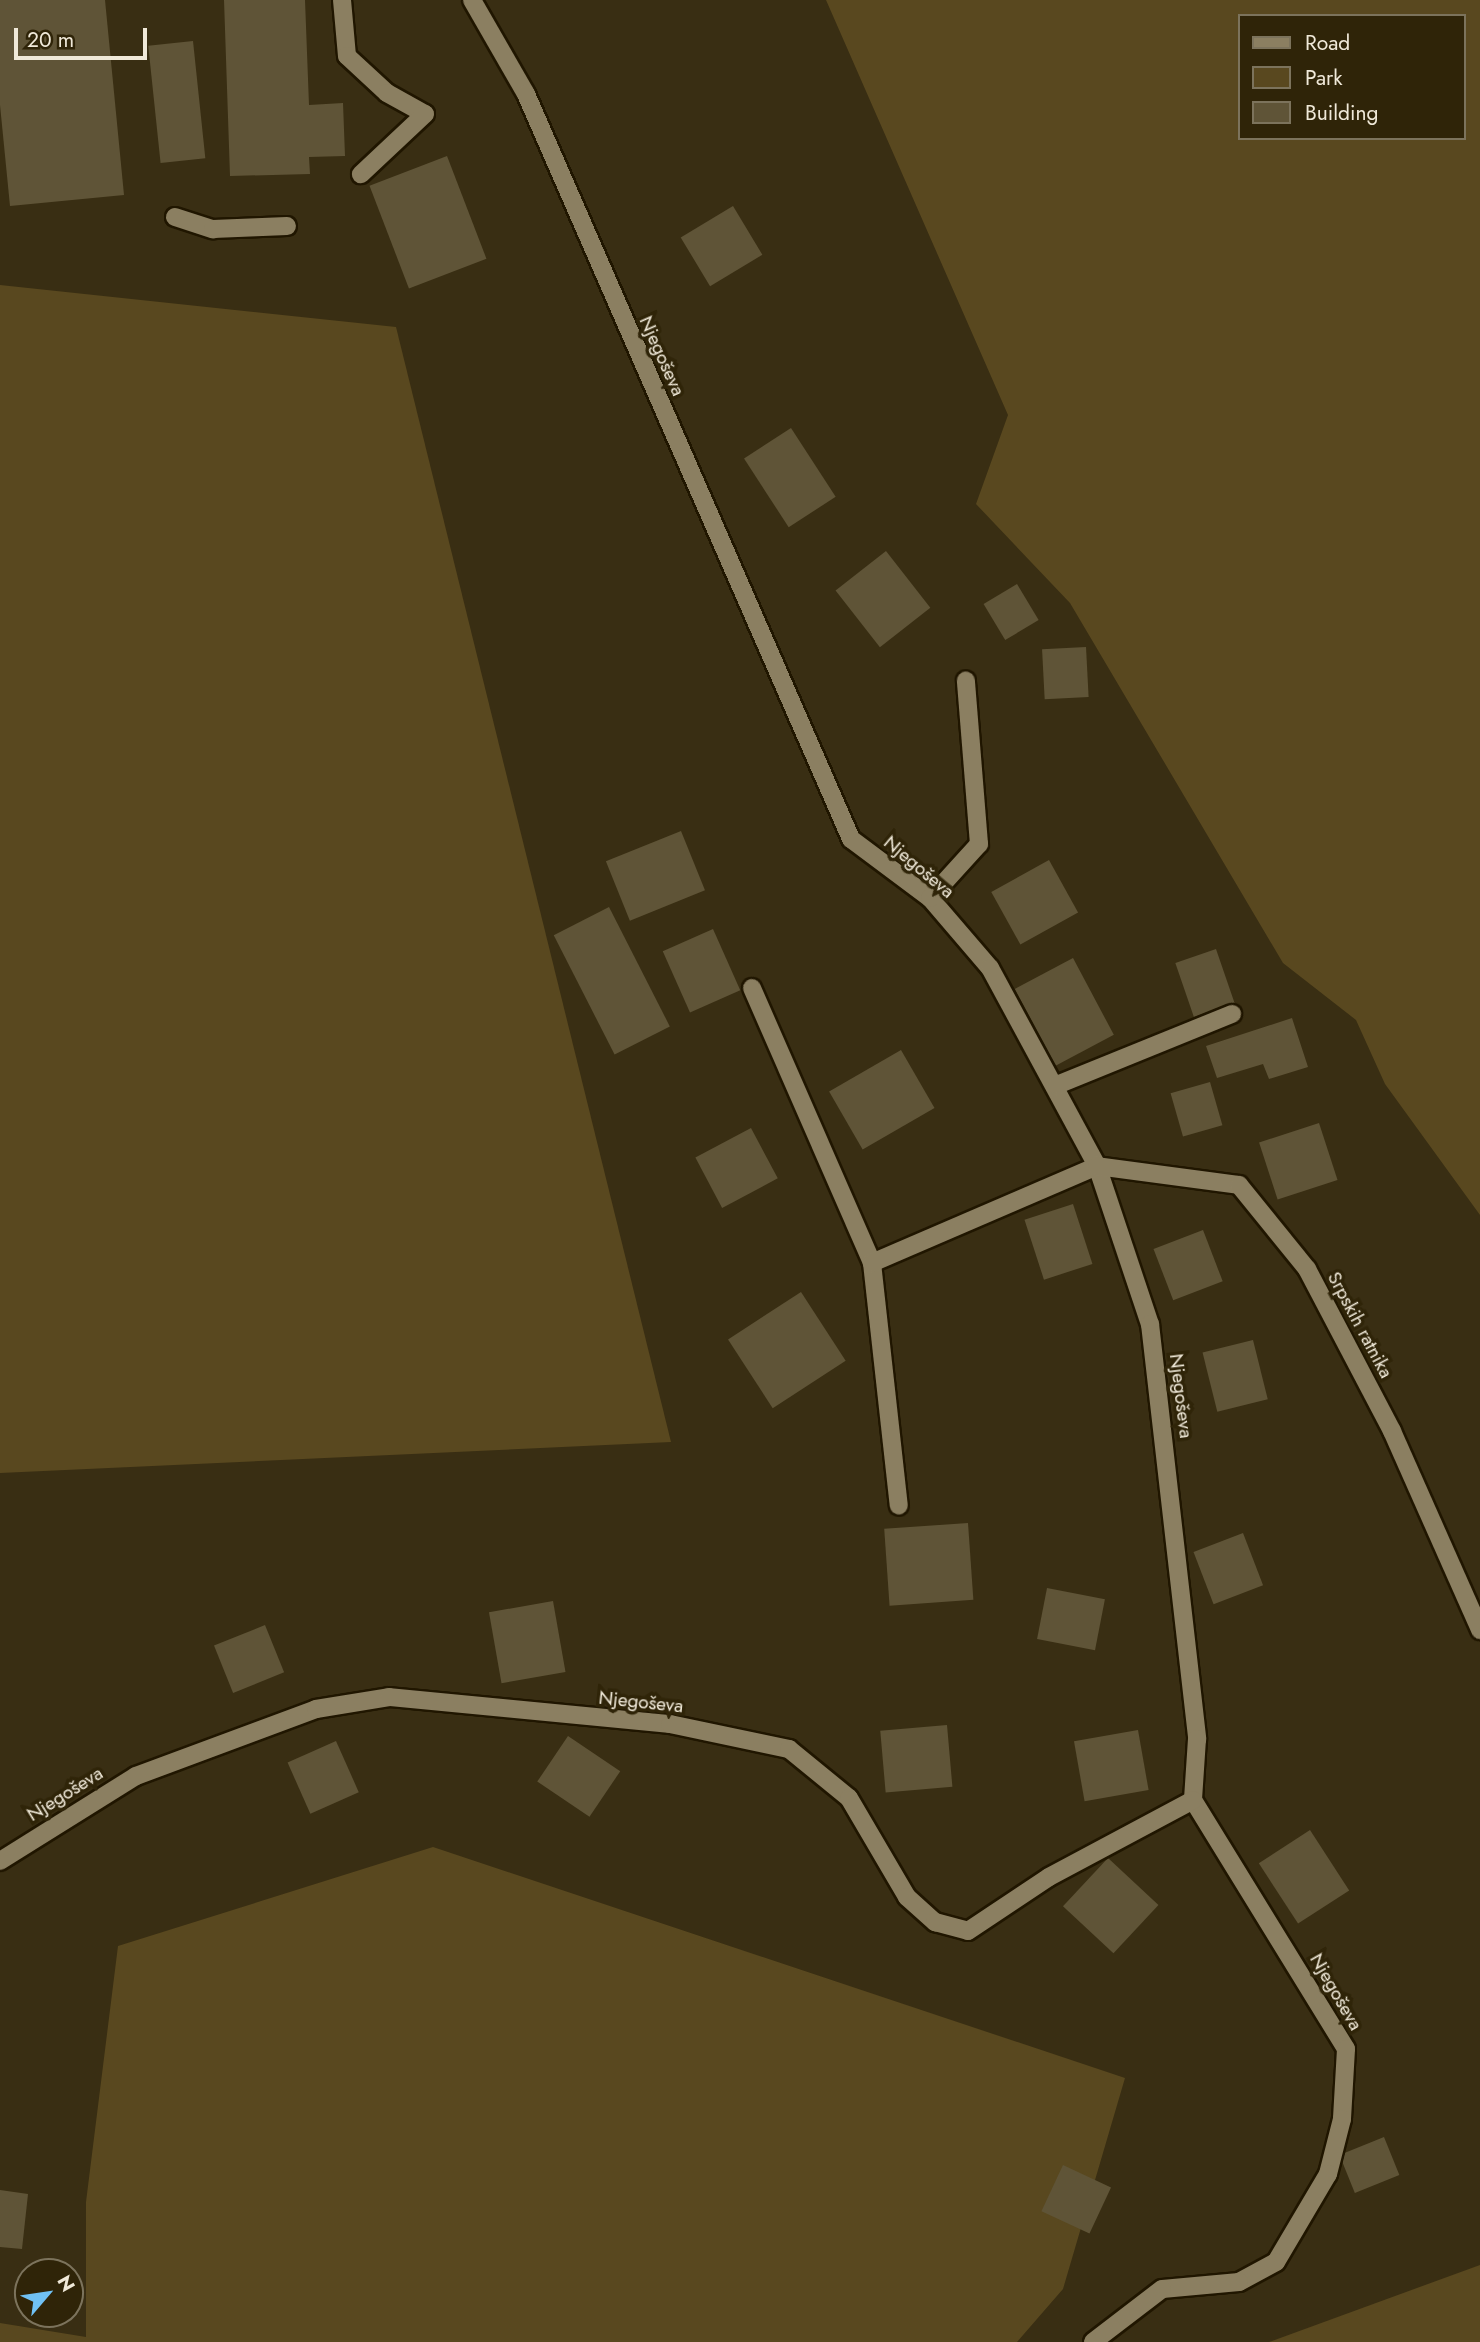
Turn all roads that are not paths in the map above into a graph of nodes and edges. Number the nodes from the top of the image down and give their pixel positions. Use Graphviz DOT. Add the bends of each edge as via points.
graph roads {
  1 [pos="342,0"];
  2 [pos="472,0"];
  3 [pos="361,174"];
  4 [pos="174,217"];
  5 [pos="287,226"];
  6 [pos="966,681"];
  7 [pos="930,898"];
  8 [pos="752,988"];
  9 [pos="1232,1014"];
  10 [pos="1057,1085"];
  11 [pos="1097,1166"];
  12 [pos="872,1263"];
  13 [pos="899,1507"];
  14 [pos="1480,1630"];
  15 [pos="1193,1800"];
  16 [pos="0,1861"];
  17 [pos="1093,2342"];
  1 -- 3 [label="street" via="347,56 387,93 425,114"];
  2 -- 7 [label="street, Njegoševa" via="526,94 851,839"];
  4 -- 5 [label="street" via="213,229"];
  6 -- 7 [label="street" via="979,844"];
  7 -- 10 [label="street, Njegoševa" via="990,968"];
  8 -- 12 [label="street"];
  9 -- 10 [label="street"];
  10 -- 11 [label="street, Njegoševa"];
  11 -- 12 [label="street"];
  11 -- 14 [label="street, Srpskih ratnika" via="1238,1185 1265,1210 1307,1269 1392,1431"];
  11 -- 15 [label="street, Njegoševa" via="1150,1324 1197,1739"];
  12 -- 13 [label="street"];
  15 -- 16 [label="street, Njegoševa" via="1049,1877 968,1931 935,1922 907,1897 849,1798 789,1749 670,1724 389,1697 316,1709 136,1776"];
  15 -- 17 [label="street, Njegoševa" via="1346,2049 1342,2119 1328,2174 1276,2262 1239,2282 1162,2289"];
}
